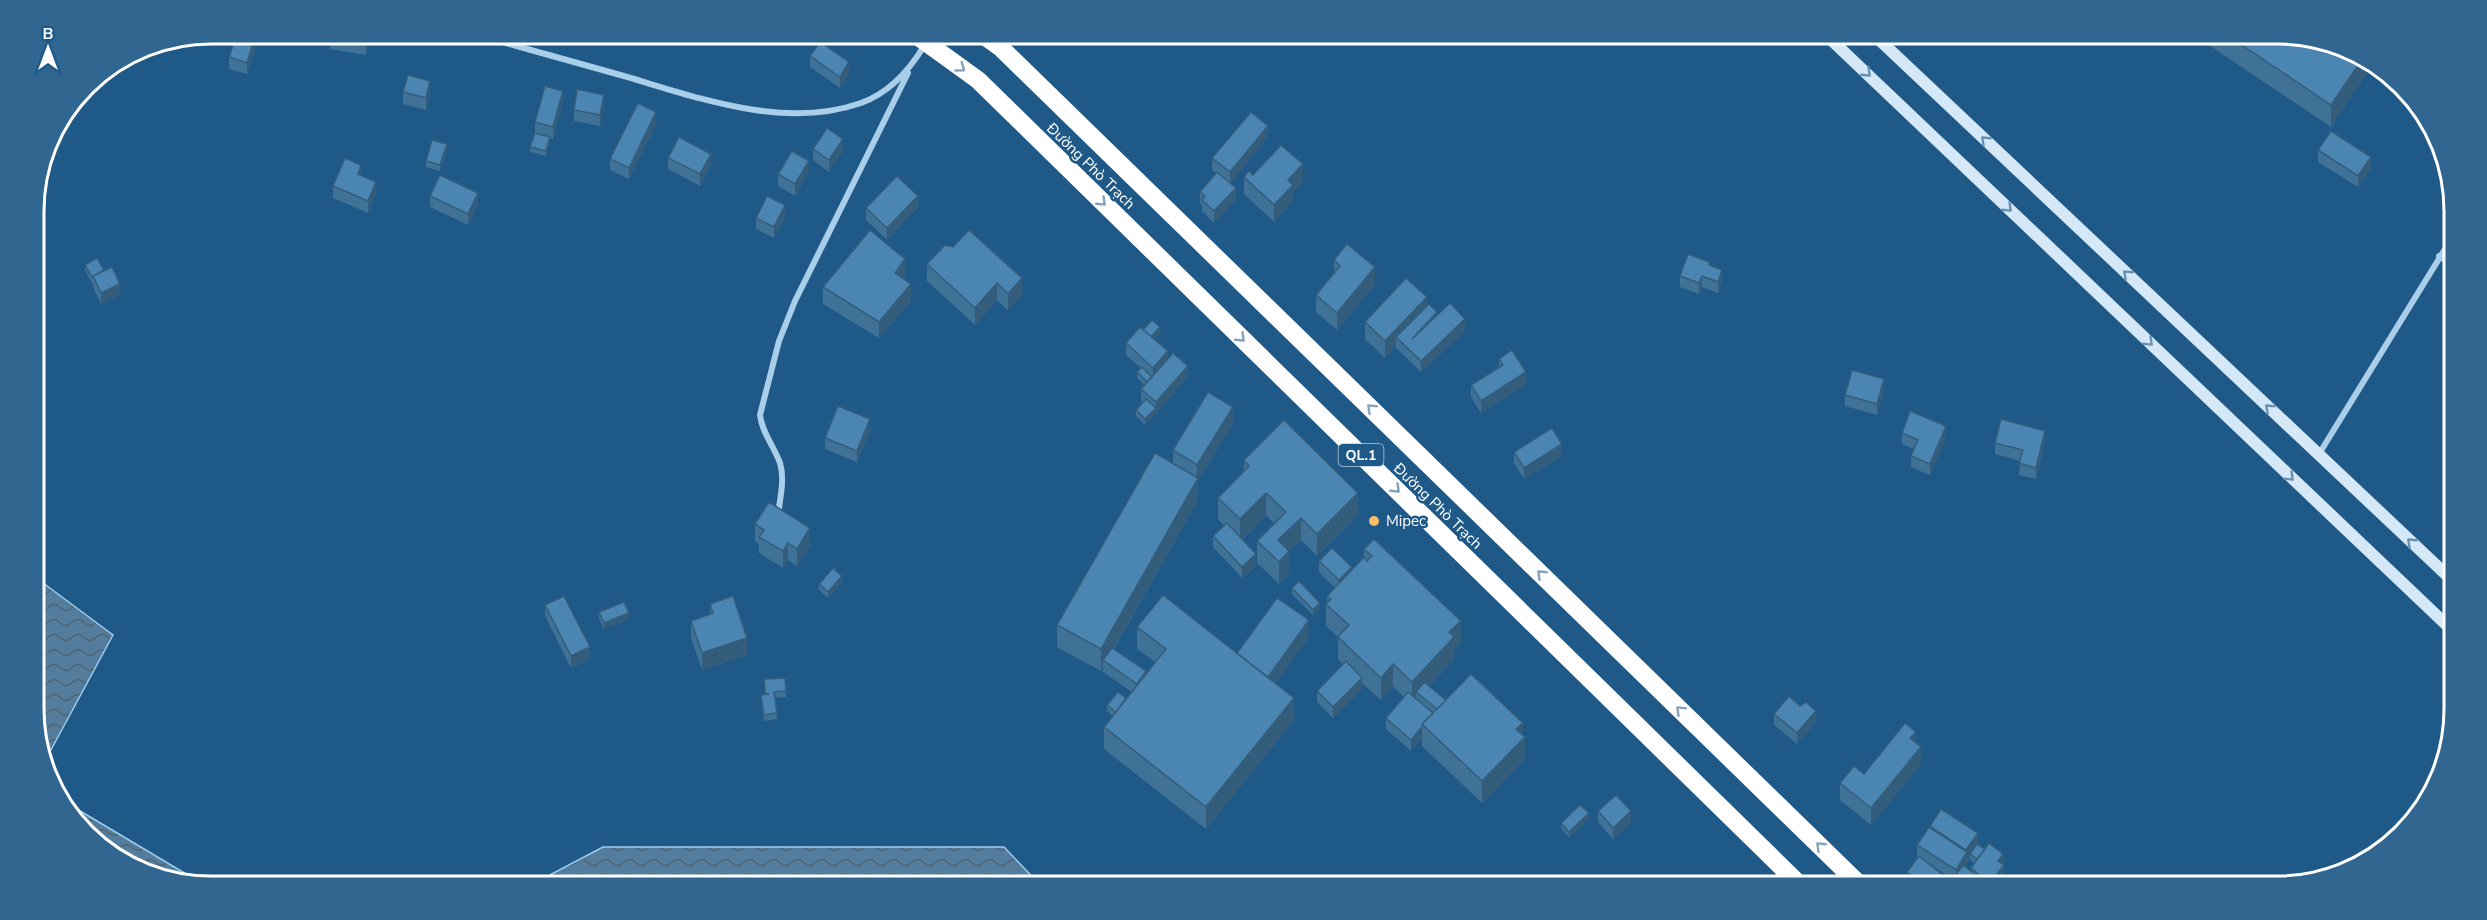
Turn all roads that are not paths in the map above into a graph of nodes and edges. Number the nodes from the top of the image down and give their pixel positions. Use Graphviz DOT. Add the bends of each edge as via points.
graph roads {
  1 [pos="1835,43"];
  2 [pos="1883,43"];
  3 [pos="509,44"];
  4 [pos="918,44"];
  5 [pos="928,44"];
  6 [pos="993,44"];
  7 [pos="910,69"];
  8 [pos="2444,249"];
  9 [pos="2439,256"];
  10 [pos="2444,259"];
  11 [pos="2319,455"];
  12 [pos="778,518"];
  13 [pos="2444,569"];
  14 [pos="2444,622"];
  15 [pos="1791,876"];
  16 [pos="1851,876"];
  1 -- 14 [label="street, one-way"];
  11 -- 2 [label="street, one-way"];
  3 -- 7 [label="street" via="726,105 773,111 828,111 864,102"];
  4 -- 7 [label="street"];
  5 -- 15 [label="highway, Đường Phò Trạch / QL.1, one-way" via="978,81"];
  16 -- 6 [label="highway, Đường Phò Trạch / QL.1, one-way"];
  7 -- 12 [label="street" via="779,341 760,415 782,474"];
  8 -- 9 [label="street"];
  9 -- 10 [label="street"];
  9 -- 11 [label="street"];
  13 -- 11 [label="street, one-way"];
}
